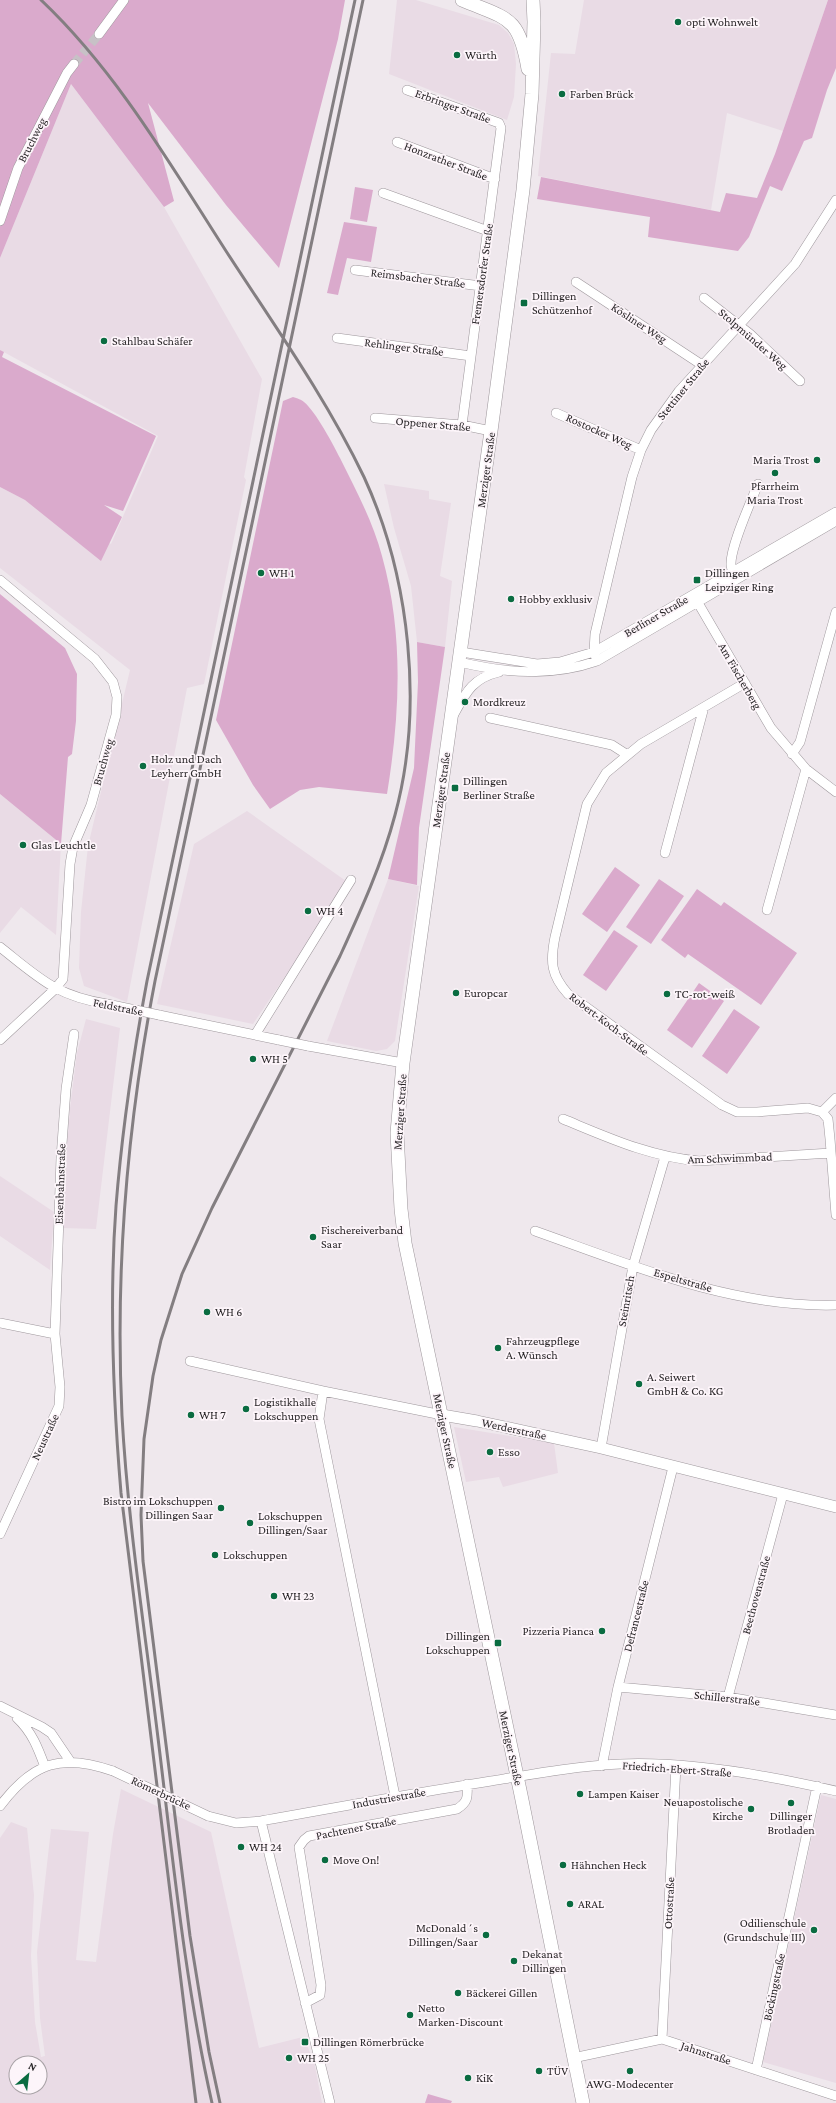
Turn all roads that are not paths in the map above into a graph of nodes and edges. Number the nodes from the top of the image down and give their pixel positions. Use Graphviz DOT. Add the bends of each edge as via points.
graph roads {
  1 [pos="124,0"];
  2 [pos="462,0"];
  3 [pos="533,0"];
  4 [pos="540,0"];
  5 [pos="534,22"];
  6 [pos="99,34"];
  7 [pos="74,64"];
  8 [pos="407,90"];
  9 [pos="532,94"];
  10 [pos="499,123"];
  11 [pos="397,142"];
  12 [pos="495,179"];
  13 [pos="383,194"];
  14 [pos="836,200"];
  15 [pos="0,222"];
  16 [pos="488,231"];
  17 [pos="355,270"];
  18 [pos="576,282"];
  19 [pos="481,286"];
  20 [pos="704,298"];
  21 [pos="739,325"];
  22 [pos="337,338"];
  23 [pos="471,356"];
  24 [pos="702,365"];
  25 [pos="800,381"];
  26 [pos="556,413"];
  27 [pos="375,418"];
  28 [pos="462,425"];
  29 [pos="491,431"];
  30 [pos="641,450"];
  31 [pos="758,484"];
  32 [pos="836,512"];
  33 [pos="836,521"];
  34 [pos="734,575"];
  35 [pos="0,580"];
  36 [pos="695,598"];
  37 [pos="836,612"];
  38 [pos="594,652"];
  39 [pos="460,657"];
  40 [pos="597,661"];
  41 [pos="505,670"];
  42 [pos="745,683"];
  43 [pos="704,707"];
  44 [pos="452,718"];
  45 [pos="490,718"];
  46 [pos="626,754"];
  47 [pos="792,754"];
  48 [pos="806,769"];
  49 [pos="836,792"];
  50 [pos="665,853"];
  51 [pos="351,880"];
  52 [pos="766,910"];
  53 [pos="0,947"];
  54 [pos="55,989"];
  55 [pos="74,1034"];
  56 [pos="255,1035"];
  57 [pos="0,1040"];
  58 [pos="403,1063"];
  59 [pos="836,1098"];
  60 [pos="822,1112"];
  61 [pos="563,1119"];
  62 [pos="833,1139"];
  63 [pos="831,1153"];
  64 [pos="665,1157"];
  65 [pos="836,1215"];
  66 [pos="535,1230"];
  67 [pos="633,1266"];
  68 [pos="836,1305"];
  69 [pos="0,1323"];
  70 [pos="55,1334"];
  71 [pos="190,1361"];
  72 [pos="323,1391"];
  73 [pos="442,1415"];
  74 [pos="601,1448"];
  75 [pos="673,1467"];
  76 [pos="783,1494"];
  77 [pos="836,1507"];
  78 [pos="0,1534"];
  79 [pos="618,1687"];
  80 [pos="728,1697"];
  81 [pos="0,1706"];
  82 [pos="10,1711"];
  83 [pos="836,1715"];
  84 [pos="70,1761"];
  85 [pos="602,1766"];
  86 [pos="676,1766"];
  87 [pos="45,1767"];
  88 [pos="517,1777"];
  89 [pos="467,1784"];
  90 [pos="817,1786"];
  91 [pos="836,1791"];
  92 [pos="395,1796"];
  93 [pos="0,1806"];
  94 [pos="261,1821"];
  95 [pos="305,2003"];
  96 [pos="662,2039"];
  97 [pos="573,2058"];
  98 [pos="756,2070"];
  99 [pos="836,2096"];
  100 [pos="330,2103"];
  101 [pos="583,2103"];
  1 -- 6 [label="street"];
  2 -- 9 [label="main road" via="508,20 514,26 523,45"];
  3 -- 5 [label="main road"];
  4 -- 5 [label="main road"];
  5 -- 9 [label="main road"];
  7 -- 15 [label="street, Bruchweg" via="67,72 18,168"];
  8 -- 10 [label="street, Erbringer Straße"];
  9 -- 29 [label="main road, Merziger Straße" via="521,205"];
  10 -- 12 [label="street, Fremersdorfer Straße" via="501,128"];
  11 -- 12 [label="street, Honzrather Straße"];
  12 -- 16 [label="street, Fremersdorfer Straße"];
  13 -- 16 [label="street"];
  14 -- 21 [label="street, Stettiner Straße" via="795,264"];
  16 -- 19 [label="street, Fremersdorfer Straße"];
  17 -- 19 [label="street, Reimsbacher Straße"];
  18 -- 24 [label="street, Kösliner Weg"];
  19 -- 23 [label="street, Fremersdorfer Straße"];
  20 -- 21 [label="street, Stolpmünder Weg"];
  21 -- 24 [label="street, Stettiner Straße"];
  21 -- 25 [label="street, Stolpmünder Weg"];
  22 -- 23 [label="street, Rehlinger Straße"];
  23 -- 28 [label="street, Fremersdorfer Straße"];
  24 -- 30 [label="street, Stettiner Straße" via="661,414"];
  26 -- 30 [label="street, Rostocker Weg"];
  27 -- 28 [label="street, Oppener Straße"];
  28 -- 29 [label="street, Oppener Straße"];
  29 -- 39 [label="main road, Merziger Straße"];
  30 -- 38 [label="street, Stettiner Straße" via="624,507 595,634"];
  31 -- 34 [label="street" via="732,557"];
  32 -- 34 [label="street, Berliner Straße"];
  33 -- 34 [label="street, Berliner Straße"];
  34 -- 36 [label="street, Berliner Straße"];
  35 -- 54 [label="street, Bruchweg" via="95,660 113,682 117,697 116,715 91,805 73,847 63,979"];
  36 -- 38 [label="street, Berliner Straße"];
  36 -- 40 [label="street, Berliner Straße"];
  36 -- 42 [label="street, Am Fischerberg"];
  37 -- 47 [label="street" via="800,742"];
  38 -- 39 [label="street, Berliner Straße" via="560,662 537,664"];
  38 -- 40 [label="street, Stettiner Straße"];
  39 -- 41 [label="street, Berliner Straße"];
  39 -- 44 [label="main road, Merziger Straße"];
  40 -- 41 [label="street, Berliner Straße" via="560,671 537,673"];
  41 -- 44 [label="street, Berliner Straße" via="478,680 463,697"];
  42 -- 43 [label="street, Robert-Koch-Straße"];
  42 -- 47 [label="street, Am Fischerberg" via="771,728"];
  43 -- 46 [label="street, Robert-Koch-Straße"];
  43 -- 50 [label="street"];
  44 -- 58 [label="main road, Merziger Straße"];
  45 -- 46 [label="street" via="612,745"];
  46 -- 60 [label="street, Robert-Koch-Straße" via="606,773 587,804 552,952 554,976 568,994 592,1013 722,1105 738,1112 808,1108"];
  47 -- 48 [label="street, Am Fischerberg"];
  48 -- 49 [label="street, Am Fischerberg"];
  48 -- 52 [label="street"];
  51 -- 56 [label="street"];
  53 -- 54 [label="street, Feldstraße"];
  54 -- 56 [label="street, Feldstraße, bridge" via="84,1000"];
  54 -- 57 [label="street"];
  55 -- 70 [label="street, Eisenbahnstraße" via="66,1088 61,1158"];
  56 -- 58 [label="street, Feldstraße, bridge"];
  58 -- 73 [label="main road, Merziger Straße" via="397,1133 401,1209 405,1243"];
  59 -- 60 [label="street"];
  60 -- 62 [label="street" via="828,1119"];
  61 -- 64 [label="street, Am Schwimmbad"];
  62 -- 63 [label="street"];
  63 -- 64 [label="street, Am Schwimmbad" via="699,1161"];
  63 -- 65 [label="street"];
  64 -- 67 [label="street, Steinritsch"];
  66 -- 67 [label="street, Espeltstraße"];
  67 -- 68 [label="street, Espeltstraße" via="744,1296 813,1305"];
  67 -- 74 [label="street, Steinritsch"];
  69 -- 70 [label="street"];
  70 -- 78 [label="street, Neustraße" via="60,1387 59,1406"];
  71 -- 72 [label="street, Werderstraße"];
  72 -- 73 [label="street, Werderstraße"];
  72 -- 92 [label="street" via="319,1419"];
  73 -- 74 [label="street, Werderstraße"];
  73 -- 88 [label="main road, Merziger Straße"];
  74 -- 75 [label="street, Werderstraße"];
  75 -- 76 [label="street, Werderstraße"];
  75 -- 79 [label="street, Defrancestraße"];
  76 -- 77 [label="street, Werderstraße"];
  76 -- 80 [label="street, Beethovenstraße"];
  79 -- 80 [label="street, Schillerstraße"];
  79 -- 85 [label="street, Defrancestraße"];
  80 -- 83 [label="street, Schillerstraße"];
  81 -- 82 [label="street"];
  82 -- 84 [label="street" via="51,1733"];
  82 -- 87 [label="street" via="27,1726 36,1741"];
  84 -- 87 [label="street"];
  84 -- 94 [label="street, Römerbrücke, bridge" via="94,1764 114,1771 208,1816 236,1823"];
  85 -- 86 [label="street, Friedrich-Ebert-Straße"];
  85 -- 88 [label="street, Friedrich-Ebert-Straße"];
  86 -- 90 [label="street, Friedrich-Ebert-Straße"];
  86 -- 96 [label="street, Ottostraße"];
  87 -- 93 [label="street" via="26,1777"];
  88 -- 89 [label="street, Industriestraße"];
  88 -- 97 [label="main road, Merziger Straße"];
  89 -- 92 [label="street, Industriestraße"];
  89 -- 95 [label="street, Pachtener Straße" via="466,1804 457,1809 309,1836 304,1840 299,1847 321,1985 320,1996"];
  90 -- 91 [label="street, Friedrich-Ebert-Straße"];
  90 -- 98 [label="street, Böckingstraße"];
  92 -- 94 [label="street, Industriestraße"];
  94 -- 95 [label="street"];
  95 -- 100 [label="street"];
  96 -- 97 [label="street"];
  96 -- 98 [label="street, Jahnstraße"];
  97 -- 101 [label="main road, Merziger Straße"];
  98 -- 99 [label="street, Jahnstraße"];
}
